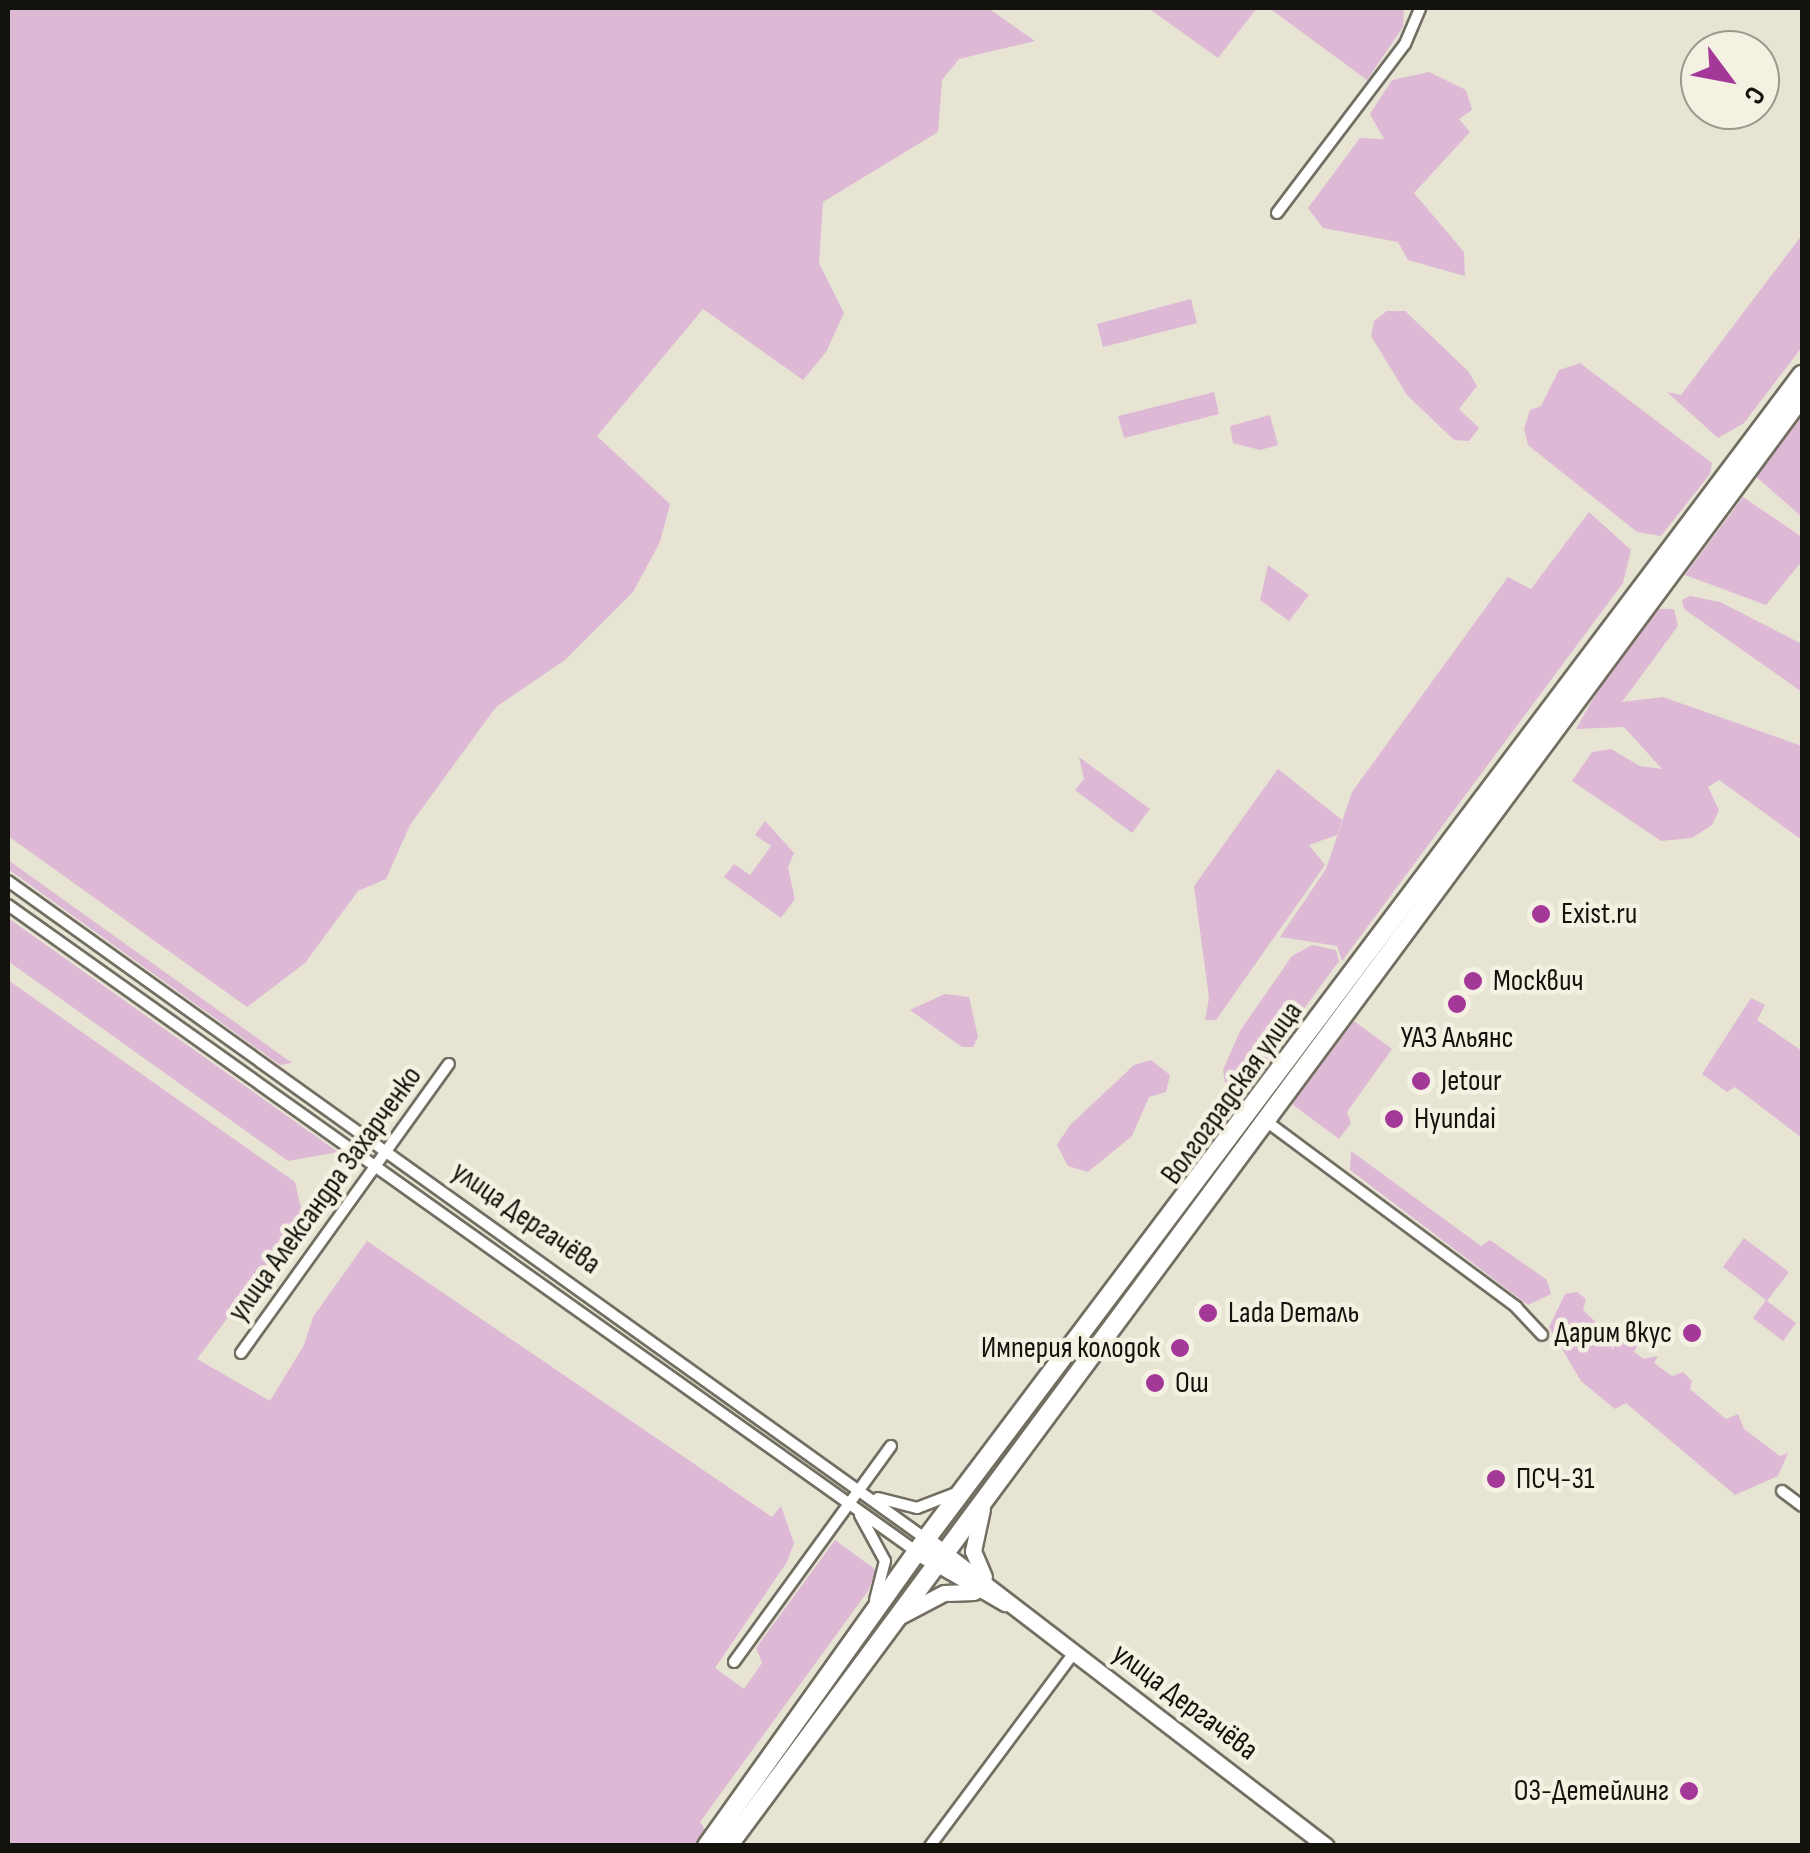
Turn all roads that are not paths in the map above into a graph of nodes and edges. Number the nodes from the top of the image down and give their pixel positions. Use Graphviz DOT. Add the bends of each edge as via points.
graph roads {
  1 [pos="1420,8"];
  2 [pos="1276,213"];
  3 [pos="1802,374"];
  4 [pos="1802,396"];
  5 [pos="8,881"];
  6 [pos="8,905"];
  7 [pos="1385,944"];
  8 [pos="450,1064"];
  9 [pos="1266,1121"];
  10 [pos="386,1150"];
  11 [pos="374,1166"];
  12 [pos="1542,1334"];
  13 [pos="241,1352"];
  14 [pos="892,1446"];
  15 [pos="976,1476"];
  16 [pos="862,1491"];
  17 [pos="1782,1491"];
  18 [pos="988,1492"];
  19 [pos="1802,1506"];
  20 [pos="852,1507"];
  21 [pos="922,1546"];
  22 [pos="939,1558"];
  23 [pos="986,1589"];
  24 [pos="895,1619"];
  25 [pos="868,1622"];
  26 [pos="1074,1653"];
  27 [pos="734,1662"];
  28 [pos="707,1846"];
  29 [pos="728,1846"];
  30 [pos="930,1846"];
  31 [pos="1326,1846"];
  1 -- 2 [label="street" via="1405,44"];
  3 -- 7 [label="main road, Волгоградская улица"];
  4 -- 7 [label="main road, Волгоградская улица"];
  5 -- 10 [label="street, улица Дергачёва"];
  6 -- 11 [label="street, улица Дергачёва"];
  7 -- 9 [label="main road, Волгоградская улица"];
  7 -- 15 [label="main road, Волгоградская улица"];
  8 -- 10 [label="street, улица Александра Захарченко"];
  9 -- 12 [label="street"];
  9 -- 18 [label="main road, Волгоградская улица"];
  10 -- 11 [label="street, улица Александра Захарченко"];
  10 -- 16 [label="street, улица Дергачёва"];
  11 -- 13 [label="street, улица Александра Захарченко"];
  11 -- 20 [label="street, улица Дергачёва"];
  14 -- 16 [label="street"];
  15 -- 16 [label="street" via="946,1500 916,1508"];
  15 -- 21 [label="main road, Волгоградская улица"];
  16 -- 20 [label="street"];
  16 -- 21 [label="street, улица Дергачёва"];
  17 -- 19 [label="street"];
  18 -- 22 [label="main road, Волгоградская улица"];
  18 -- 23 [label="street" via="972,1550"];
  20 -- 21 [label="street, улица Дергачёва"];
  20 -- 25 [label="street" via="885,1561"];
  20 -- 27 [label="street"];
  21 -- 22 [label="street, улица Дергачёва"];
  21 -- 25 [label="main road, Волгоградская улица"];
  22 -- 23 [label="street, улица Дергачёва"];
  22 -- 24 [label="main road, Волгоградская улица"];
  23 -- 24 [label="street" via="944,1593"];
  23 -- 26 [label="street, улица Дергачёва"];
  24 -- 29 [label="main road, Волгоградская улица"];
  25 -- 28 [label="main road, Волгоградская улица"];
  26 -- 30 [label="street"];
  26 -- 31 [label="street, улица Дергачёва"];
}
